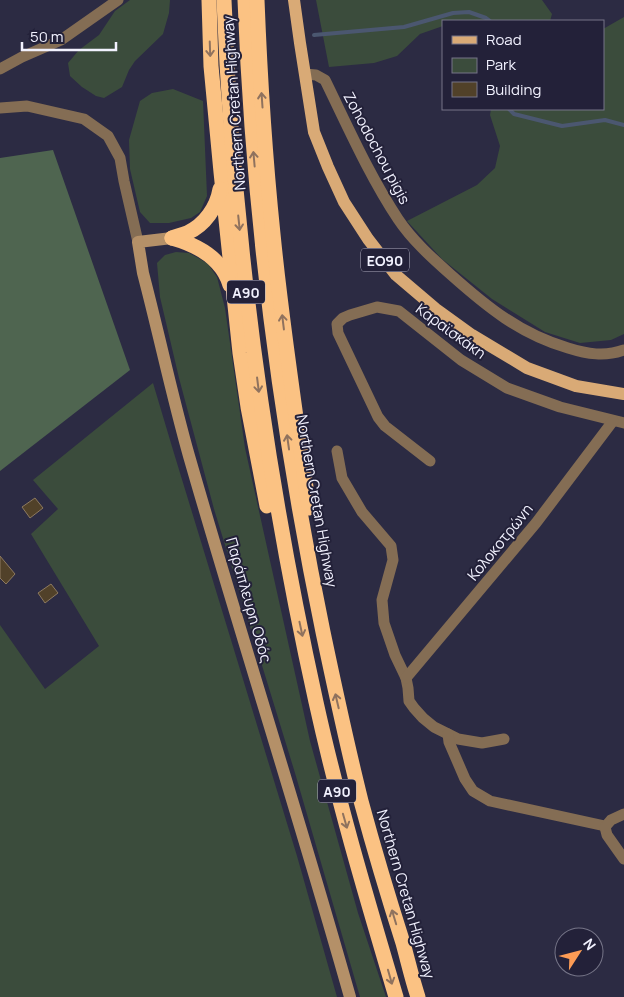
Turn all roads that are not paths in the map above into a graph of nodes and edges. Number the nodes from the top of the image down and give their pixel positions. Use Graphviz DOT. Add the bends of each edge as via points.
graph roads {
  1 [pos="118,0"];
  2 [pos="209,0"];
  3 [pos="224,0"];
  4 [pos="245,0"];
  5 [pos="257,0"];
  6 [pos="294,0"];
  7 [pos="0,69"];
  8 [pos="305,74"];
  9 [pos="0,108"];
  10 [pos="221,172"];
  11 [pos="172,238"];
  12 [pos="138,242"];
  13 [pos="234,298"];
  14 [pos="624,350"];
  15 [pos="624,394"];
  16 [pos="619,422"];
  17 [pos="337,451"];
  18 [pos="430,461"];
  19 [pos="311,577"];
  20 [pos="290,581"];
  21 [pos="406,678"];
  22 [pos="448,734"];
  23 [pos="504,739"];
  24 [pos="624,814"];
  25 [pos="605,826"];
  26 [pos="624,859"];
  27 [pos="350,997"];
  28 [pos="396,997"];
  29 [pos="418,997"];
  1 -- 7 [label="street" via="61,40"];
  2 -- 10 [label="highway, one-way" via="211,66"];
  3 -- 20 [label="highway, Northern Cretan Highway / Α90, one-way" via="227,76 246,292 267,449"];
  19 -- 4 [label="highway, Northern Cretan Highway / Α90, one-way" via="267,292 248,77"];
  19 -- 5 [label="highway, one-way" via="309,509 268,188"];
  6 -- 8 [label="main road, ΕΟ90"];
  8 -- 14 [label="street, Zohodochou pigis" via="325,80 376,184 398,220 411,237 462,285 498,314 539,338 584,353 608,354"];
  8 -- 15 [label="main road, ΕΟ90" via="314,132 328,167 344,202 396,275 472,335 527,368 576,386"];
  9 -- 12 [label="street" via="27,106 84,119 108,136 120,158"];
  10 -- 11 [label="highway" via="218,199 204,222"];
  10 -- 13 [label="highway"];
  11 -- 12 [label="street"];
  11 -- 13 [label="highway" via="206,252 229,281"];
  12 -- 27 [label="street, Παράπλευρη Οδός" via="189,454"];
  13 -- 20 [label="highway" via="258,461 269,514"];
  16 -- 18 [label="street, Καραϊσκάκη" via="507,388 461,360 399,312 377,307 343,318 337,324 338,333 378,417"];
  16 -- 21 [label="street, Κολοκοτρώνη"];
  17 -- 21 [label="street" via="342,478 362,512 391,546 393,560 382,600 384,623"];
  29 -- 19 [label="highway, Northern Cretan Highway / Α90, one-way" via="362,803"];
  20 -- 28 [label="highway, Northern Cretan Highway / Α90, one-way" via="342,809"];
  21 -- 22 [label="street" via="409,701 414,708 434,727"];
  22 -- 23 [label="street" via="482,743"];
  22 -- 25 [label="street" via="472,791 490,801"];
  24 -- 25 [label="street"];
  25 -- 26 [label="street" via="607,835"];
}
